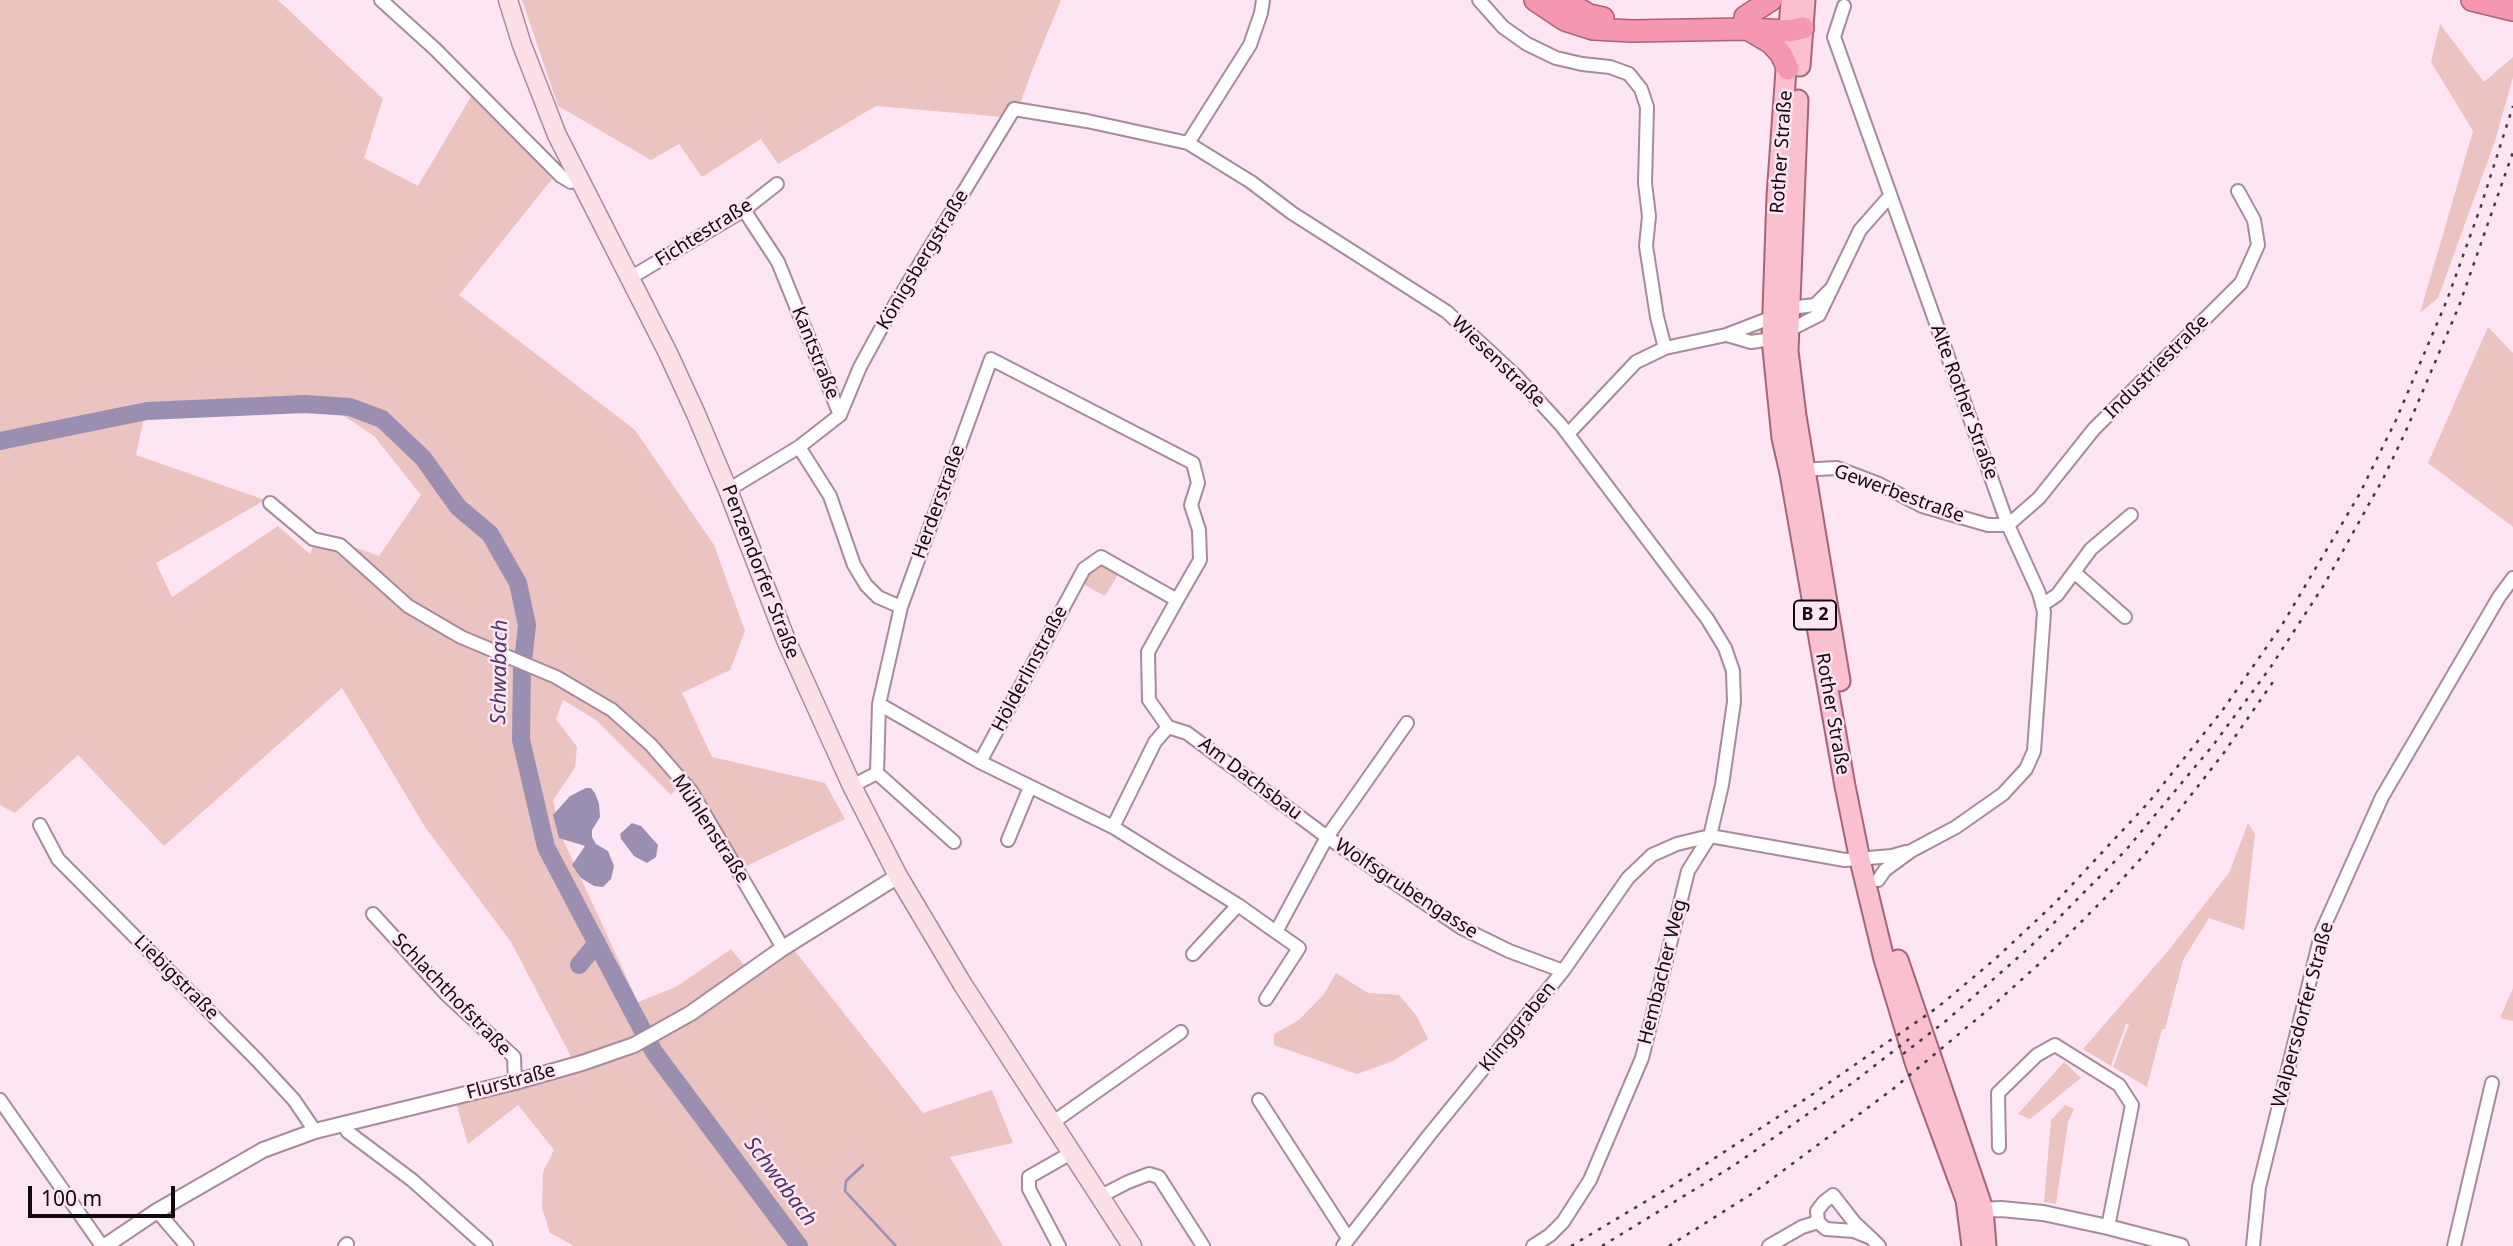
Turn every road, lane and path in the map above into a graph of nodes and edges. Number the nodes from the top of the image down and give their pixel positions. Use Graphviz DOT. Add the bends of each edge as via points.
graph roads {
  1 [pos="381,0"];
  2 [pos="508,0"];
  3 [pos="1263,0"];
  4 [pos="1479,0"];
  5 [pos="1535,0"];
  6 [pos="1564,0"];
  7 [pos="1771,0"];
  8 [pos="1791,0"];
  9 [pos="1805,0"];
  10 [pos="2472,0"];
  11 [pos="1844,6"];
  12 [pos="2512,10"];
  13 [pos="1746,23"];
  14 [pos="1794,27"];
  15 [pos="1788,69"];
  16 [pos="1014,109"];
  17 [pos="1188,144"];
  18 [pos="579,179"];
  19 [pos="777,184"];
  20 [pos="2238,191"];
  21 [pos="1890,197"];
  22 [pos="744,210"];
  23 [pos="630,278"];
  24 [pos="1832,288"];
  25 [pos="1781,313"];
  26 [pos="1726,335"];
  27 [pos="1781,335"];
  28 [pos="1665,348"];
  29 [pos="840,415"];
  30 [pos="1568,434"];
  31 [pos="799,447"];
  32 [pos="1798,470"];
  33 [pos="729,490"];
  34 [pos="270,503"];
  35 [pos="2131,515"];
  36 [pos="2008,525"];
  37 [pos="2074,572"];
  38 [pos="2513,578"];
  39 [pos="1177,600"];
  40 [pos="2042,606"];
  41 [pos="901,607"];
  42 [pos="2125,617"];
  43 [pos="879,704"];
  44 [pos="1407,723"];
  45 [pos="1168,727"];
  46 [pos="981,762"];
  47 [pos="877,773"];
  48 [pos="852,786"];
  49 [pos="1030,787"];
  50 [pos="40,825"];
  51 [pos="1114,827"];
  52 [pos="1710,836"];
  53 [pos="1328,837"];
  54 [pos="1008,840"];
  55 [pos="954,842"];
  56 [pos="1911,851"];
  57 [pos="1866,859"];
  58 [pos="898,876"];
  59 [pos="1878,880"];
  60 [pos="1238,905"];
  61 [pos="373,914"];
  62 [pos="1276,932"];
  63 [pos="783,947"];
  64 [pos="1193,954"];
  65 [pos="1563,971"];
  66 [pos="1266,999"];
  67 [pos="1181,1032"];
  68 [pos="515,1082"];
  69 [pos="2492,1083"];
  70 [pos="0,1100"];
  71 [pos="1259,1100"];
  72 [pos="1052,1123"];
  73 [pos="343,1124"];
  74 [pos="314,1131"];
  75 [pos="1999,1147"];
  76 [pos="1071,1153"];
  77 [pos="1101,1196"];
  78 [pos="157,1210"];
  79 [pos="1976,1210"];
  80 [pos="1818,1222"];
  81 [pos="2108,1227"];
  82 [pos="1346,1242"];
  83 [pos="1875,1242"];
  84 [pos="103,1246"];
  85 [pos="187,1246"];
  86 [pos="486,1246"];
  87 [pos="1059,1246"];
  88 [pos="1132,1246"];
  89 [pos="1203,1246"];
  90 [pos="1533,1246"];
  91 [pos="1769,1246"];
  92 [pos="1972,1246"];
  93 [pos="1986,1246"];
  94 [pos="2181,1246"];
  95 [pos="2253,1246"];
  96 [pos="2454,1246"];
  1 -- 18 [label="street" via="561,176 571,182"];
  2 -- 18 [label="main road, Penzendorfer Straße" via="557,135"];
  3 -- 17 [label="street" via="1250,45"];
  4 -- 28 [label="street" via="1503,27 1527,44 1556,58 1629,74 1641,89 1647,107 1647,246"];
  5 -- 13 [label="highway" via="1565,20 1593,29 1632,31"];
  6 -- 13 [label="highway" via="1608,20"];
  7 -- 13 [label="highway"];
  8 -- 14 [label="main road, Rother Straße / B 2"];
  9 -- 14 [label="main road, Rother Straße / B 2"];
  10 -- 12 [label="highway"];
  11 -- 21 [label="street, Alte Rother Straße" via="1835,37"];
  13 -- 14 [label="highway"];
  13 -- 15 [label="highway" via="1771,43"];
  14 -- 15 [label="main road, Rother Straße / B 2"];
  14 -- 25 [label="main road, Rother Straße / B 2" via="1791,293"];
  15 -- 25 [label="main road, Rother Straße / B 2" via="1777,196"];
  16 -- 17 [label="street, Wiesenstraße"];
  16 -- 29 [label="street, Königsbergstraße" via="884,323"];
  17 -- 30 [label="street, Wiesenstraße" via="1447,312 1515,375"];
  18 -- 23 [label="main road, Penzendorfer Straße"];
  19 -- 22 [label="street, Fichtestraße"];
  20 -- 36 [label="street, Industriestraße" via="2254,220 2258,245 2241,283 2094,429 2039,498"];
  21 -- 24 [label="street" via="1860,230"];
  21 -- 36 [label="street, Alte Rother Straße"];
  22 -- 23 [label="street, Fichtestraße"];
  22 -- 29 [label="street, Kantstraße" via="778,262"];
  23 -- 33 [label="main road, Penzendorfer Straße"];
  24 -- 25 [label="street" via="1815,305"];
  24 -- 27 [label="street" via="1819,315"];
  25 -- 26 [label="street"];
  25 -- 27 [label="main road, Rother Straße / B 2"];
  26 -- 27 [label="street" via="1751,342"];
  26 -- 28 [label="street"];
  27 -- 32 [label="main road, Rother Straße / B 2" via="1782,438"];
  28 -- 30 [label="street" via="1636,362"];
  29 -- 31 [label="street, Kantstraße"];
  30 -- 52 [label="street, Wiesenstraße" via="1725,648 1733,671 1734,702"];
  31 -- 33 [label="street, Kantstraße"];
  31 -- 41 [label="street" via="830,496 854,565 866,585 878,597"];
  32 -- 36 [label="street, Gewerbestraße" via="1837,468 1922,506 1988,525"];
  32 -- 57 [label="main road, Rother Straße / B 2" via="1844,786"];
  33 -- 48 [label="main road, Penzendorfer Straße" via="786,640"];
  34 -- 63 [label="street, Mühlenstraße" via="313,539 340,545 408,607 461,638 556,677 612,710 691,791"];
  35 -- 37 [label="street" via="2091,549"];
  36 -- 40 [label="street, Alte Rother Straße"];
  37 -- 40 [label="street"];
  37 -- 42 [label="street"];
  38 -- 95 [label="street, Walpersdorfer Straße" via="2382,797 2322,931 2259,1187"];
  39 -- 41 [label="street, Herderstraße" via="1200,560 1199,530 1191,505 1198,483 1193,463 991,359"];
  39 -- 45 [label="street" via="1148,652 1149,700"];
  39 -- 46 [label="street, Hölderlinstraße" via="1101,557 1084,569"];
  40 -- 56 [label="street, Alte Rother Straße" via="2034,751 2026,769 2003,794"];
  41 -- 43 [label="street, Herderstraße"];
  43 -- 46 [label="street"];
  43 -- 47 [label="street, Herderstraße"];
  44 -- 53 [label="street"];
  45 -- 51 [label="street" via="1155,742"];
  45 -- 53 [label="street, Am Dachsbau" via="1187,733"];
  46 -- 49 [label="street"];
  47 -- 48 [label="street"];
  47 -- 55 [label="street"];
  48 -- 58 [label="main road, Penzendorfer Straße"];
  49 -- 51 [label="street"];
  49 -- 54 [label="street"];
  50 -- 74 [label="street, Liebigstraße" via="58,859 257,1060 294,1100"];
  51 -- 60 [label="street"];
  52 -- 57 [label="street" via="1845,860"];
  52 -- 65 [label="street, Klinggraben" via="1652,855 1629,878"];
  52 -- 90 [label="street, Hembacher Weg" via="1688,871 1642,1058 1618,1120 1590,1180 1563,1222"];
  53 -- 62 [label="street"];
  53 -- 65 [label="street, Wolfsgrubengasse" via="1462,928"];
  56 -- 57 [label="street, Alte Rother Straße"];
  56 -- 59 [label="street, Alte Rother Straße"];
  57 -- 59 [label="main road, Rother Straße / B 2"];
  57 -- 79 [label="main road, Rother Straße / B 2" via="1884,959 1915,1062 1966,1200"];
  58 -- 63 [label="street, Flurstraße"];
  58 -- 72 [label="main road, Penzendorfer Straße"];
  59 -- 79 [label="main road, Rother Straße / B 2" via="1898,962"];
  60 -- 62 [label="street"];
  60 -- 64 [label="street"];
  61 -- 68 [label="street, Schlachthofstraße" via="447,995 514,1057"];
  62 -- 66 [label="street" via="1299,948"];
  63 -- 68 [label="street, Flurstraße" via="691,1013 634,1045"];
  65 -- 82 [label="street, Klinggraben"];
  67 -- 72 [label="street"];
  68 -- 73 [label="street, Flurstraße"];
  69 -- 96 [label="street"];
  70 -- 84 [label="street"];
  71 -- 82 [label="street"];
  72 -- 76 [label="main road, Penzendorfer Straße"];
  73 -- 74 [label="street, Flurstraße"];
  73 -- 86 [label="street"];
  74 -- 78 [label="street, Flurstraße" via="263,1150"];
  75 -- 81 [label="street" via="1998,1093 2037,1055 2055,1045 2119,1085 2132,1105"];
  76 -- 77 [label="main road, Penzendorfer Straße"];
  76 -- 87 [label="street" via="1029,1177 1029,1189"];
  77 -- 88 [label="main road, Penzendorfer Straße"];
  77 -- 89 [label="street" via="1149,1174 1159,1177"];
  78 -- 84 [label="street, Flurstraße"];
  78 -- 85 [label="street"];
  79 -- 81 [label="street" via="2043,1213"];
  79 -- 92 [label="main road, Rother Straße / B 2"];
  79 -- 93 [label="main road, Rother Straße / B 2"];
  80 -- 83 [label="street" via="1826,1229 1854,1231"];
  80 -- 83 [label="street" via="1817,1211 1833,1195"];
  80 -- 91 [label="street"];
  81 -- 94 [label="street"];
}
